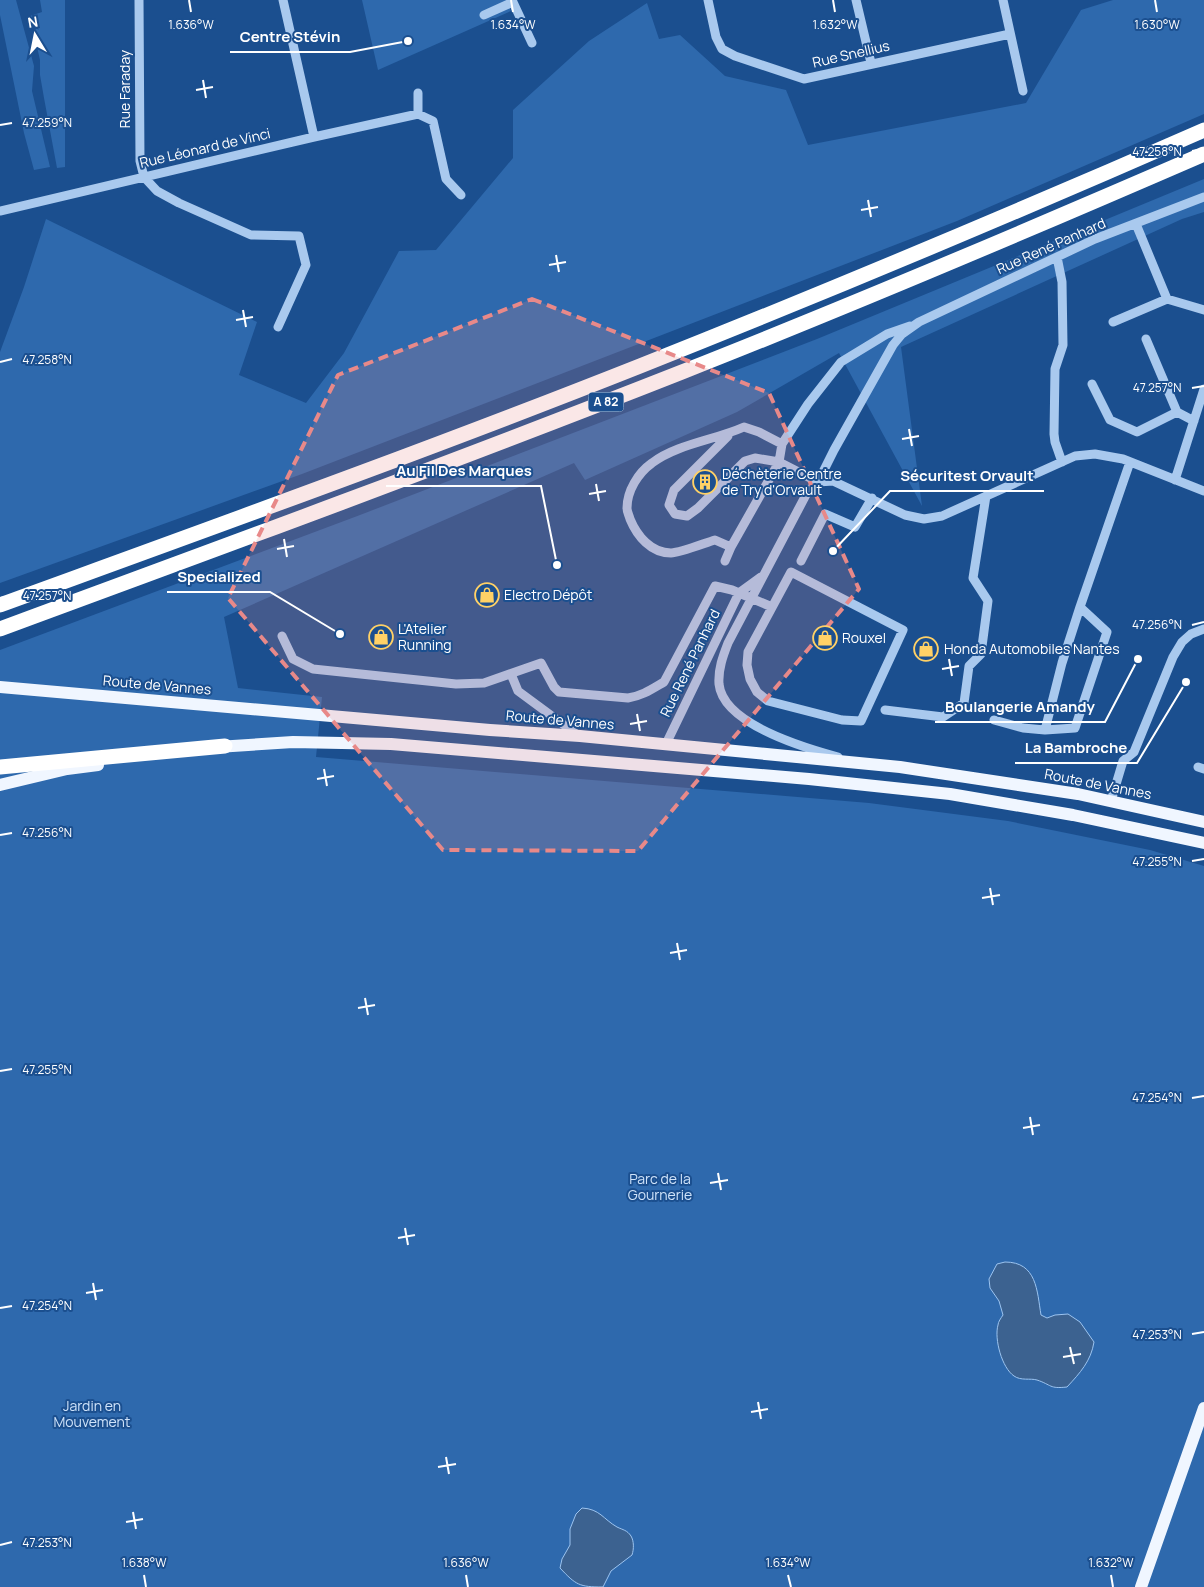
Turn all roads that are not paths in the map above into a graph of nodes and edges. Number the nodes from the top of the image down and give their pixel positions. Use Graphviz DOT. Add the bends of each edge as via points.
graph roads {
  1 [pos="139,0"];
  2 [pos="283,0"];
  3 [pos="708,0"];
  4 [pos="856,0"];
  5 [pos="1003,0"];
  6 [pos="513,1"];
  7 [pos="484,15"];
  8 [pos="1010,34"];
  9 [pos="532,43"];
  10 [pos="871,64"];
  11 [pos="1023,91"];
  12 [pos="418,93"];
  13 [pos="418,114"];
  14 [pos="1204,130"];
  15 [pos="314,136"];
  16 [pos="1204,154"];
  17 [pos="144,177"];
  18 [pos="461,195"];
  19 [pos="1204,198"];
  20 [pos="0,211"];
  21 [pos="1136,224"];
  22 [pos="1057,257"];
  23 [pos="1167,300"];
  24 [pos="1204,310"];
  25 [pos="1113,322"];
  26 [pos="912,325"];
  27 [pos="278,327"];
  28 [pos="1146,339"];
  29 [pos="1092,384"];
  30 [pos="1204,389"];
  31 [pos="1177,412"];
  32 [pos="1194,421"];
  33 [pos="730,434"];
  34 [pos="782,444"];
  35 [pos="779,462"];
  36 [pos="1062,462"];
  37 [pos="1130,462"];
  38 [pos="1175,480"];
  39 [pos="818,482"];
  40 [pos="1204,491"];
  41 [pos="986,496"];
  42 [pos="872,498"];
  43 [pos="731,547"];
  44 [pos="801,561"];
  45 [pos="725,562"];
  46 [pos="764,576"];
  47 [pos="736,591"];
  48 [pos="752,598"];
  49 [pos="0,605"];
  50 [pos="772,607"];
  51 [pos="1080,607"];
  52 [pos="1204,629"];
  53 [pos="0,630"];
  54 [pos="282,636"];
  55 [pos="511,674"];
  56 [pos="0,687"];
  57 [pos="885,710"];
  58 [pos="994,720"];
  59 [pos="1045,730"];
  60 [pos="580,736"];
  61 [pos="666,744"];
  62 [pos="225,746"];
  63 [pos="863,763"];
  64 [pos="0,766"];
  65 [pos="0,785"];
  66 [pos="1111,801"];
  67 [pos="1204,822"];
  68 [pos="1204,843"];
  69 [pos="1204,1408"];
  70 [pos="1141,1587"];
  1 -- 17 [label="street, Rue Faraday" via="140,161"];
  2 -- 15 [label="street"];
  3 -- 10 [label="street, Rue Snellius" via="716,37 722,49 735,56 804,79"];
  4 -- 10 [label="street"];
  5 -- 8 [label="street"];
  6 -- 7 [label="street"];
  6 -- 9 [label="street"];
  8 -- 10 [label="street, Rue Snellius"];
  8 -- 11 [label="street"];
  12 -- 13 [label="street"];
  13 -- 15 [label="street, Rue Léonard de Vinci"];
  13 -- 18 [label="street" via="433,121 446,179"];
  14 -- 49 [label="highway, A 82" via="973,230 631,370"];
  15 -- 17 [label="street, Rue Léonard de Vinci"];
  16 -- 53 [label="highway, A 82" via="684,371 451,462"];
  17 -- 20 [label="street, Rue Léonard de Vinci"];
  17 -- 27 [label="street" via="157,190 179,203 251,235 299,236 306,265"];
  19 -- 21 [label="street, Rue René Panhard"];
  21 -- 22 [label="street, Rue René Panhard"];
  21 -- 23 [label="street"];
  22 -- 26 [label="street, Rue René Panhard"];
  22 -- 36 [label="street" via="1062,282 1063,345 1056,368 1054,434"];
  23 -- 24 [label="street"];
  23 -- 25 [label="street"];
  26 -- 34 [label="street, Rue René Panhard" via="887,334 841,362"];
  26 -- 39 [label="street, Rue René Panhard" via="893,345"];
  28 -- 31 [label="street"];
  29 -- 31 [label="street" via="1110,420 1137,432"];
  30 -- 32 [label="street"];
  31 -- 32 [label="street"];
  32 -- 38 [label="street"];
  33 -- 34 [label="street" via="744,428"];
  33 -- 35 [label="street" via="674,490 669,505 675,514 686,516 698,508 745,461 755,458"];
  33 -- 43 [label="street" via="668,453 651,463 630,492 627,510 644,543 657,550 672,553 715,540"];
  34 -- 35 [label="street"];
  35 -- 39 [label="street"];
  35 -- 43 [label="street"];
  36 -- 37 [label="street" via="1075,456 1096,454"];
  36 -- 41 [label="street"];
  37 -- 38 [label="street"];
  37 -- 51 [label="street"];
  38 -- 40 [label="street"];
  39 -- 42 [label="street" via="833,481"];
  39 -- 46 [label="street, Rue René Panhard" via="808,491"];
  41 -- 42 [label="street" via="942,516 924,519 905,515"];
  41 -- 57 [label="street" via="973,578 988,601 981,654 969,666 964,703 943,717"];
  42 -- 44 [label="street" via="855,527 825,514"];
  43 -- 45 [label="street"];
  46 -- 47 [label="street"];
  46 -- 48 [label="street, Rue René Panhard"];
  47 -- 48 [label="street"];
  47 -- 55 [label="street" via="715,586 664,682 649,692 628,698 559,692 541,663"];
  47 -- 61 [label="street, Rue René Panhard"];
  48 -- 50 [label="street"];
  48 -- 63 [label="street, Rue René Panhard" via="720,665 719,684 723,697 732,710 767,731 801,746"];
  50 -- 50 [label="street" via="748,652 750,679 757,692 768,702 842,720 861,721 903,630 791,572"];
  51 -- 59 [label="street"];
  51 -- 59 [label="street" via="1107,632 1075,728"];
  52 -- 66 [label="street" via="1182,642 1173,657 1134,752 1123,761"];
  54 -- 55 [label="street" via="293,659 313,669 456,684 484,683"];
  55 -- 60 [label="street" via="518,691"];
  56 -- 60 [label="main road, Route de Vannes"];
  58 -- 59 [label="street"];
  60 -- 61 [label="main road, Route de Vannes"];
  61 -- 63 [label="main road, Route de Vannes"];
  62 -- 64 [label="highway"];
  62 -- 65 [label="main road" via="67,769"];
  62 -- 68 [label="main road" via="293,742 391,744 809,779 950,794 1073,815"];
  63 -- 66 [label="main road, Route de Vannes" via="953,774"];
  66 -- 67 [label="main road, Route de Vannes"];
  69 -- 70 [label="main road"];
}
